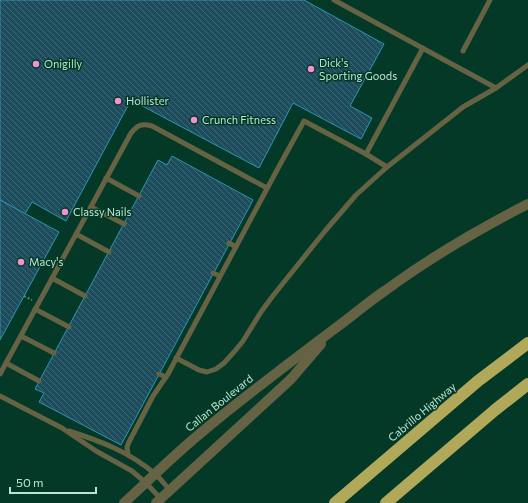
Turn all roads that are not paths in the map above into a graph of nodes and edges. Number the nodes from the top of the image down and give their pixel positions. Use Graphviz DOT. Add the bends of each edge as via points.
graph roads {
  1 [pos="334,0"];
  2 [pos="490,0"];
  3 [pos="423,48"];
  4 [pos="463,51"];
  5 [pos="528,65"];
  6 [pos="496,88"];
  7 [pos="366,154"];
  8 [pos="387,167"];
  9 [pos="106,178"];
  10 [pos="267,188"];
  11 [pos="139,196"];
  12 [pos="528,204"];
  13 [pos="91,207"];
  14 [pos="124,224"];
  15 [pos="76,234"];
  16 [pos="229,243"];
  17 [pos="236,247"];
  18 [pos="109,252"];
  19 [pos="213,273"];
  20 [pos="220,276"];
  21 [pos="52,278"];
  22 [pos="85,296"];
  23 [pos="198,300"];
  24 [pos="205,304"];
  25 [pos="35,309"];
  26 [pos="186,324"];
  27 [pos="69,327"];
  28 [pos="193,327"];
  29 [pos="334,329"];
  30 [pos="21,336"];
  31 [pos="528,343"];
  32 [pos="175,345"];
  33 [pos="182,348"];
  34 [pos="54,353"];
  35 [pos="176,358"];
  36 [pos="6,363"];
  37 [pos="0,374"];
  38 [pos="159,374"];
  39 [pos="166,377"];
  40 [pos="39,381"];
  41 [pos="528,384"];
  42 [pos="0,396"];
  43 [pos="62,428"];
  44 [pos="128,454"];
  45 [pos="155,474"];
  46 [pos="146,483"];
  47 [pos="170,490"];
  48 [pos="159,501"];
  49 [pos="124,503"];
  50 [pos="335,503"];
  51 [pos="386,503"];
  1 -- 3 [label="lane"];
  2 -- 4 [label="lane"];
  3 -- 6 [label="lane"];
  3 -- 7 [label="lane"];
  5 -- 6 [label="lane"];
  6 -- 8 [label="lane" via="463,107"];
  7 -- 8 [label="lane"];
  7 -- 10 [label="lane" via="304,121"];
  8 -- 35 [label="lane" via="356,195 325,231 224,363 207,372"];
  9 -- 10 [label="lane" via="131,133 137,126 144,124"];
  9 -- 11 [label="lane"];
  9 -- 13 [label="lane"];
  10 -- 17 [label="lane"];
  12 -- 29 [label="street, Callan Boulevard" via="472,234 423,265"];
  13 -- 14 [label="lane"];
  13 -- 15 [label="lane"];
  15 -- 18 [label="lane"];
  15 -- 21 [label="lane"];
  16 -- 17 [label="lane"];
  17 -- 20 [label="lane"];
  19 -- 20 [label="lane"];
  20 -- 24 [label="lane"];
  21 -- 22 [label="lane"];
  21 -- 25 [label="lane"];
  23 -- 24 [label="lane"];
  24 -- 28 [label="lane"];
  25 -- 27 [label="lane"];
  25 -- 30 [label="lane"];
  26 -- 28 [label="lane"];
  28 -- 33 [label="lane"];
  29 -- 45 [label="street, Callan Boulevard" via="210,425"];
  29 -- 47 [label="street, Callan Boulevard" via="291,379"];
  30 -- 34 [label="lane"];
  30 -- 36 [label="lane"];
  31 -- 50 [label="highway, Cabrillo Highway" via="458,397"];
  32 -- 33 [label="lane"];
  33 -- 35 [label="lane"];
  35 -- 39 [label="lane"];
  36 -- 37 [label="lane"];
  36 -- 40 [label="lane"];
  38 -- 39 [label="lane"];
  39 -- 44 [label="lane" via="128,442"];
  41 -- 51 [label="highway"];
  42 -- 43 [label="lane"];
  43 -- 44 [label="lane"];
  43 -- 46 [label="lane" via="132,471"];
  44 -- 45 [label="lane"];
  45 -- 46 [label="street, Callan Boulevard"];
  45 -- 47 [label="lane"];
  46 -- 48 [label="lane"];
  46 -- 49 [label="street, Callan Boulevard"];
  47 -- 48 [label="street, Callan Boulevard"];
}
